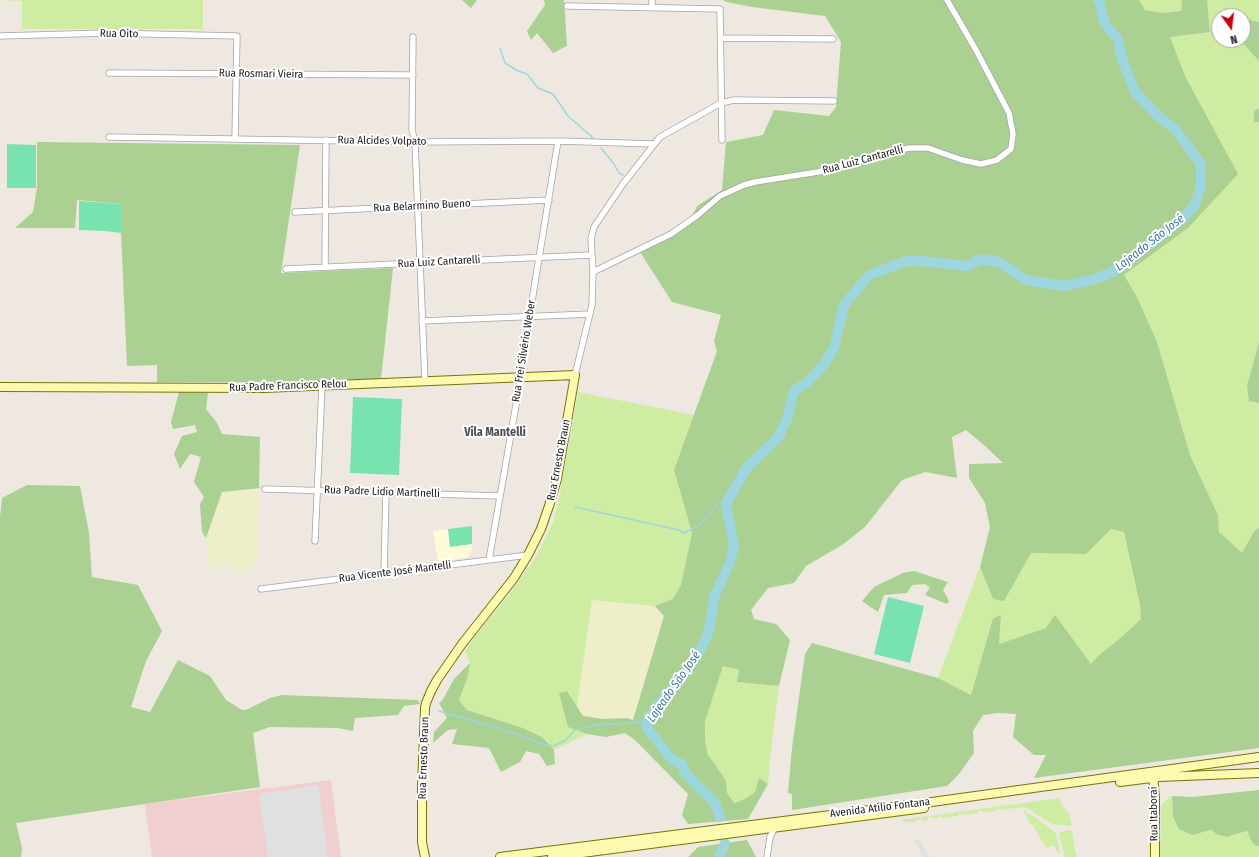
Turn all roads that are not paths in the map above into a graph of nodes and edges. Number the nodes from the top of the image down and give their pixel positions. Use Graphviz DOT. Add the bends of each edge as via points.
graph roads {
  1 [pos="652,0"];
  2 [pos="947,0"];
  3 [pos="567,6"];
  4 [pos="652,8"];
  5 [pos="0,36"];
  6 [pos="413,37"];
  7 [pos="721,38"];
  8 [pos="833,39"];
  9 [pos="109,72"];
  10 [pos="237,74"];
  11 [pos="413,76"];
  12 [pos="834,101"];
  13 [pos="721,103"];
  14 [pos="109,137"];
  15 [pos="235,138"];
  16 [pos="326,140"];
  17 [pos="722,140"];
  18 [pos="558,141"];
  19 [pos="414,142"];
  20 [pos="654,144"];
  21 [pos="549,200"];
  22 [pos="417,206"];
  23 [pos="325,210"];
  24 [pos="295,212"];
  25 [pos="591,256"];
  26 [pos="539,258"];
  27 [pos="420,263"];
  28 [pos="325,267"];
  29 [pos="286,269"];
  30 [pos="593,272"];
  31 [pos="590,314"];
  32 [pos="530,316"];
  33 [pos="422,321"];
  34 [pos="575,375"];
  35 [pos="521,376"];
  36 [pos="425,381"];
  37 [pos="322,386"];
  38 [pos="0,387"];
  39 [pos="265,489"];
  40 [pos="317,491"];
  41 [pos="386,492"];
  42 [pos="500,496"];
  43 [pos="315,541"];
  44 [pos="528,555"];
  45 [pos="489,560"];
  46 [pos="384,573"];
  47 [pos="261,589"];
  48 [pos="1259,757"];
  49 [pos="1153,774"];
  50 [pos="1259,774"];
  51 [pos="776,825"];
  52 [pos="425,857"];
  53 [pos="500,857"];
  54 [pos="552,857"];
  55 [pos="767,857"];
  56 [pos="1155,857"];
  1 -- 4 [label="street"];
  2 -- 30 [label="street, Rua Luiz Cantarelli" via="1008,113 1013,134 1011,149 997,160 981,164 928,148 910,148 818,172 744,185 720,196 671,234"];
  3 -- 4 [label="street"];
  4 -- 7 [label="street" via="720,9"];
  5 -- 10 [label="street, Rua Oito" via="106,33 237,36"];
  6 -- 11 [label="street"];
  7 -- 8 [label="street"];
  7 -- 13 [label="street"];
  9 -- 10 [label="street, Rua Rosmari Vieira"];
  10 -- 11 [label="street, Rua Rosmari Vieira"];
  10 -- 15 [label="street"];
  11 -- 19 [label="street"];
  12 -- 13 [label="street" via="734,100"];
  13 -- 17 [label="street"];
  13 -- 20 [label="street, Rua Ernesto Braun" via="660,137"];
  14 -- 15 [label="street, Rua Alcides Volpato"];
  15 -- 16 [label="street, Rua Alcides Volpato"];
  16 -- 19 [label="street, Rua Alcides Volpato"];
  16 -- 23 [label="street"];
  18 -- 19 [label="street, Rua Alcides Volpato"];
  18 -- 20 [label="street, Rua Alcides Volpato"];
  18 -- 21 [label="street, Rua Frei Silvério Weber"];
  19 -- 22 [label="street"];
  20 -- 25 [label="street, Rua Ernesto Braun" via="596,222 591,239"];
  21 -- 22 [label="street, Rua Belarmino Bueno"];
  21 -- 26 [label="street, Rua Frei Silvério Weber"];
  22 -- 23 [label="street, Rua Belarmino Bueno"];
  22 -- 27 [label="street"];
  23 -- 24 [label="street, Rua Belarmino Bueno"];
  23 -- 28 [label="street"];
  25 -- 26 [label="street, Rua Luiz Cantarelli"];
  25 -- 30 [label="street, Rua Ernesto Braun"];
  26 -- 27 [label="street, Rua Luiz Cantarelli"];
  26 -- 32 [label="street, Rua Frei Silvério Weber"];
  27 -- 28 [label="street, Rua Luiz Cantarelli"];
  27 -- 33 [label="street"];
  28 -- 29 [label="street, Rua Luiz Cantarelli"];
  30 -- 31 [label="street, Rua Ernesto Braun"];
  31 -- 32 [label="street"];
  31 -- 34 [label="street, Rua Ernesto Braun"];
  32 -- 33 [label="street"];
  32 -- 35 [label="street, Rua Frei Silvério Weber"];
  33 -- 36 [label="street"];
  34 -- 35 [label="street, Rua Padre Francisco Relou"];
  34 -- 44 [label="street, Rua Ernesto Braun" via="557,479 541,529"];
  35 -- 36 [label="street, Rua Padre Francisco Relou"];
  35 -- 42 [label="street, Rua Frei Silvério Weber"];
  36 -- 37 [label="street, Rua Padre Francisco Relou"];
  37 -- 38 [label="street, Rua Padre Francisco Relou"];
  37 -- 40 [label="street"];
  39 -- 40 [label="street, Rua Padre Lidio Martinelli"];
  40 -- 41 [label="street, Rua Padre Lidio Martinelli"];
  40 -- 43 [label="street"];
  41 -- 42 [label="street, Rua Padre Lidio Martinelli"];
  41 -- 46 [label="street"];
  42 -- 45 [label="street, Rua Frei Silvério Weber"];
  44 -- 45 [label="street, Rua Vicente José Mantelli"];
  44 -- 52 [label="street, Rua Ernesto Braun" via="514,578 462,644 428,698 425,708 422,787 422,842"];
  45 -- 46 [label="street, Rua Vicente José Mantelli"];
  46 -- 47 [label="street, Rua Vicente José Mantelli"];
  48 -- 49 [label="street, Avenida Atílio Fontana"];
  49 -- 50 [label="street, Avenida Atílio Fontana"];
  49 -- 51 [label="street, Avenida Atílio Fontana"];
  49 -- 56 [label="street, Rua Itaboraí"];
  51 -- 53 [label="street, Avenida Atílio Fontana"];
  51 -- 54 [label="street, Avenida Atílio Fontana"];
  51 -- 55 [label="street" via="770,837"];
}
